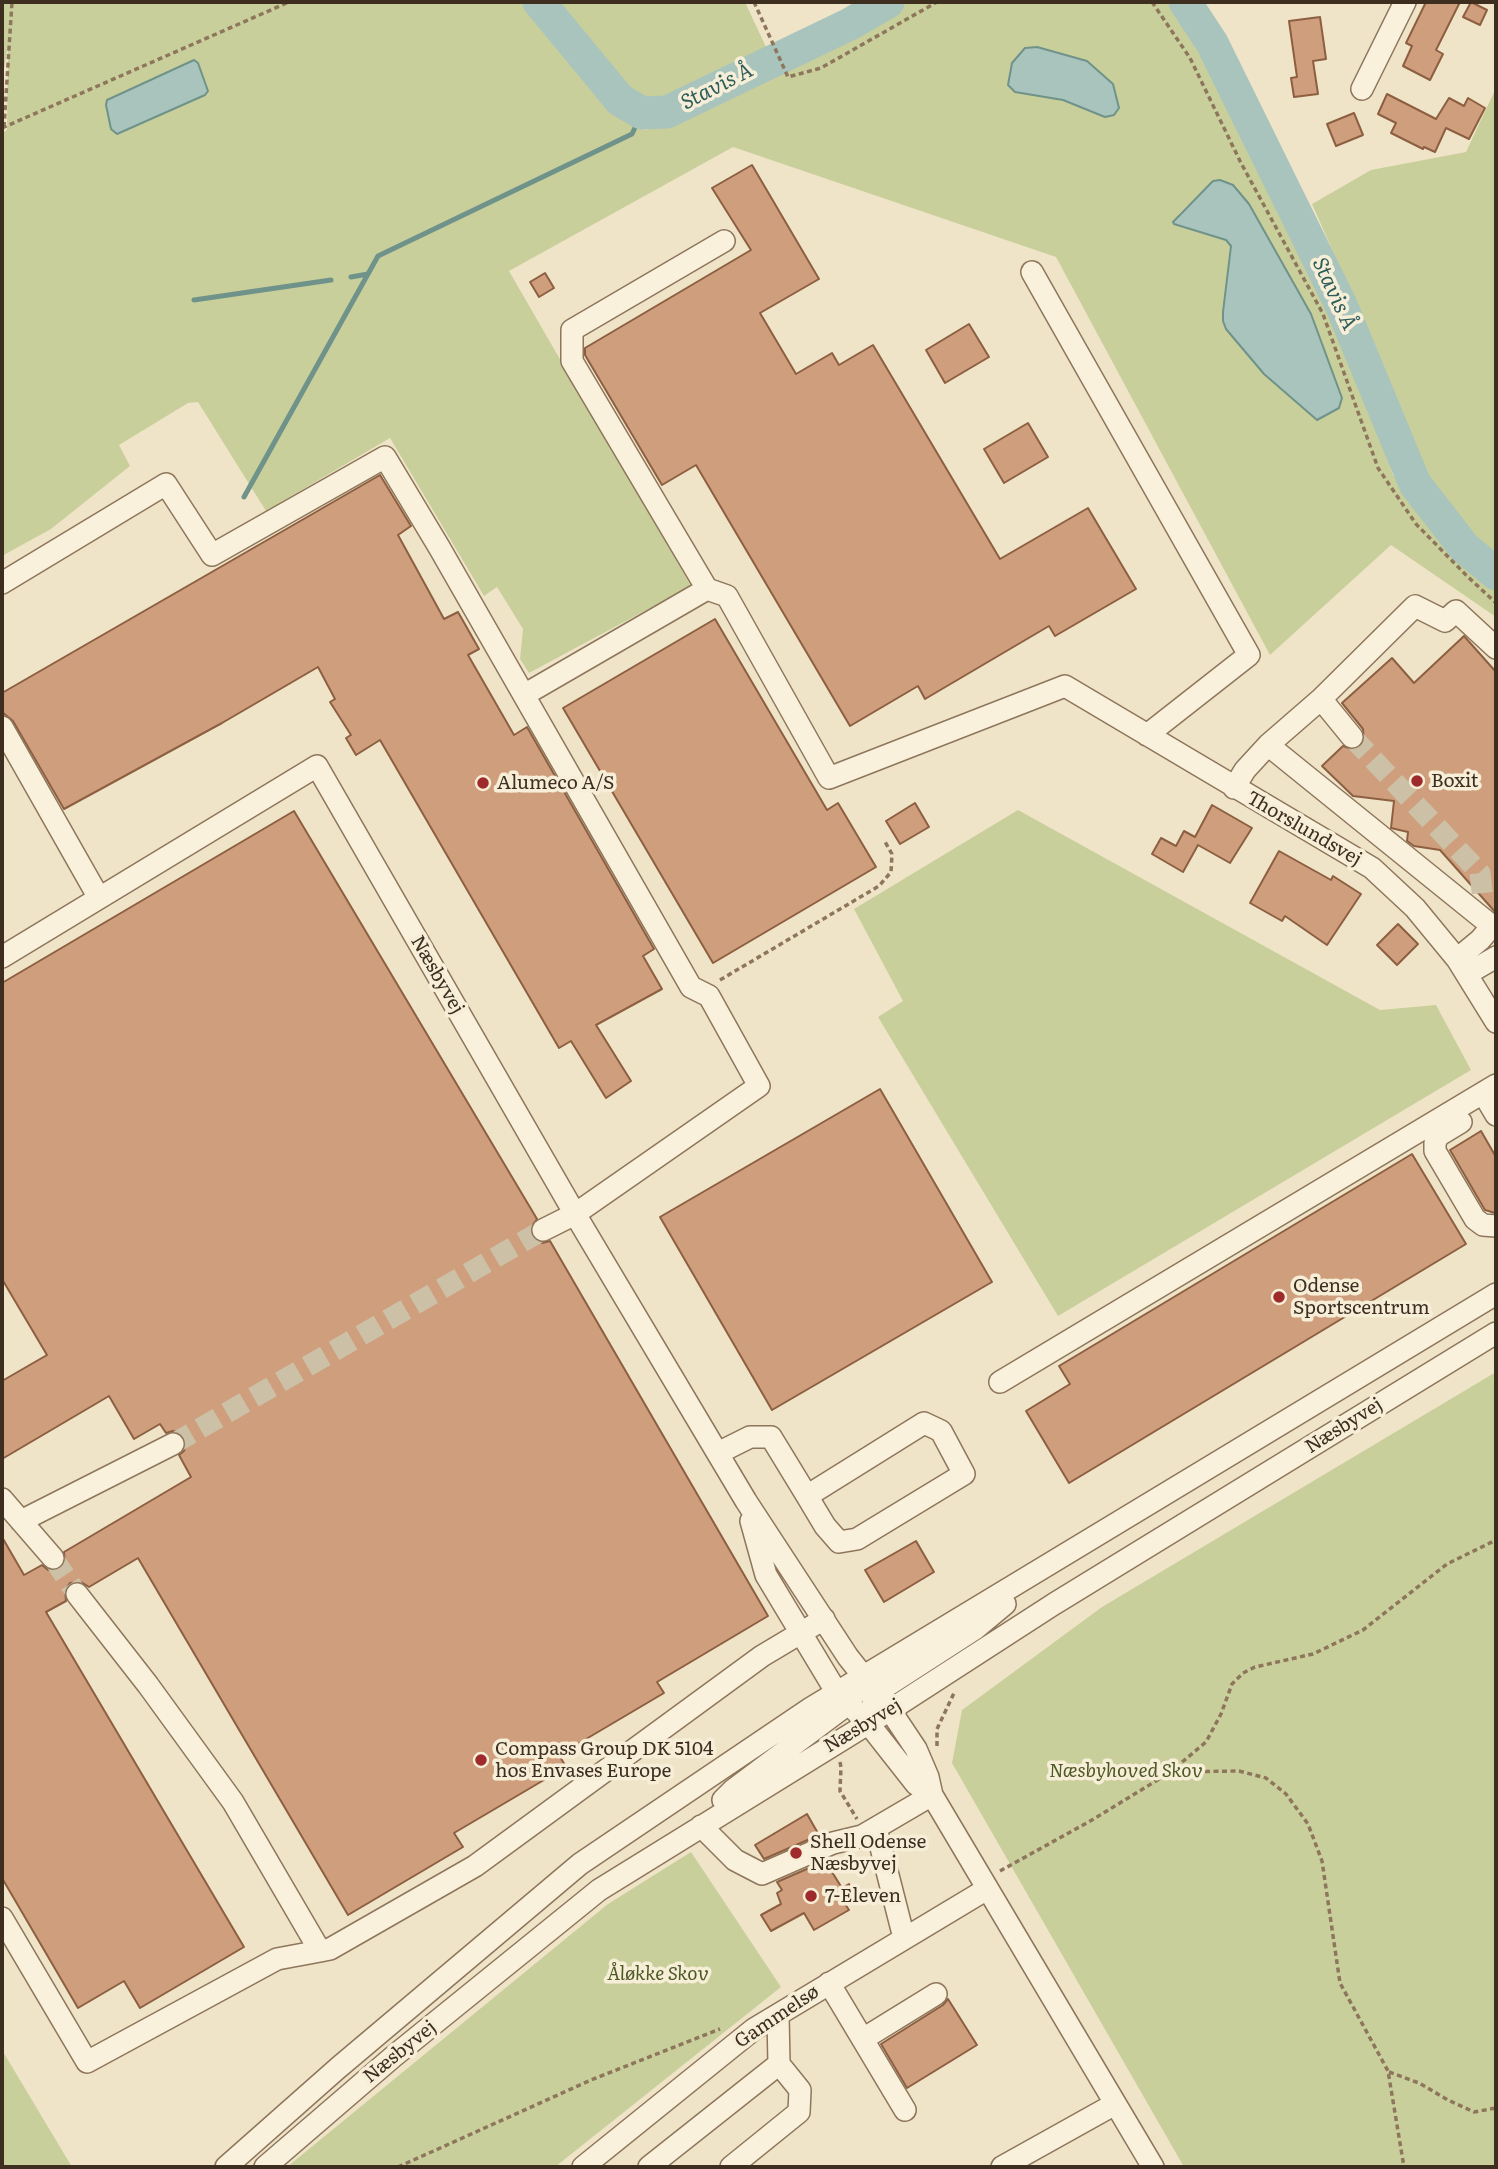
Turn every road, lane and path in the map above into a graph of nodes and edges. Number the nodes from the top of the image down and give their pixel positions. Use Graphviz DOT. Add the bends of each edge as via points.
graph roads {
  1 [pos="12,2"];
  2 [pos="289,2"];
  3 [pos="754,2"];
  4 [pos="937,2"];
  5 [pos="1152,2"];
  6 [pos="1405,2"];
  7 [pos="1362,89"];
  8 [pos="3,128"];
  9 [pos="724,241"];
  10 [pos="1032,272"];
  11 [pos="2,583"];
  12 [pos="707,589"];
  13 [pos="1496,603"];
  14 [pos="1496,648"];
  15 [pos="524,695"];
  16 [pos="1321,699"];
  17 [pos="2,727"];
  18 [pos="1147,735"];
  19 [pos="1352,737"];
  20 [pos="1268,745"];
  21 [pos="1234,788"];
  22 [pos="884,840"];
  23 [pos="99,898"];
  24 [pos="1489,913"];
  25 [pos="2,957"];
  26 [pos="1496,957"];
  27 [pos="1462,966"];
  28 [pos="700,992"];
  29 [pos="1496,1022"];
  30 [pos="1491,1099"];
  31 [pos="575,1214"];
  32 [pos="1496,1226"];
  33 [pos="543,1230"];
  34 [pos="1496,1294"];
  35 [pos="1496,1333"];
  36 [pos="1000,1381"];
  37 [pos="173,1444"];
  38 [pos="718,1453"];
  39 [pos="807,1496"];
  40 [pos="2,1499"];
  41 [pos="746,1501"];
  42 [pos="21,1521"];
  43 [pos="1496,1540"];
  44 [pos="53,1559"];
  45 [pos="78,1594"];
  46 [pos="824,1619"];
  47 [pos="801,1632"];
  48 [pos="962,1663"];
  49 [pos="877,1693"];
  50 [pos="843,1698"];
  51 [pos="868,1723"];
  52 [pos="833,1744"];
  53 [pos="938,1755"];
  54 [pos="1169,1773"];
  55 [pos="932,1795"];
  56 [pos="701,1825"];
  57 [pos="871,1831"];
  58 [pos="987,1889"];
  59 [pos="2,1919"];
  60 [pos="904,1938"];
  61 [pos="320,1951"];
  62 [pos="829,1983"];
  63 [pos="936,1994"];
  64 [pos="778,2016"];
  65 [pos="722,2029"];
  66 [pos="863,2039"];
  67 [pos="779,2064"];
  68 [pos="1388,2071"];
  69 [pos="1115,2104"];
  70 [pos="1496,2108"];
  71 [pos="905,2110"];
  72 [pos="226,2167"];
  73 [pos="265,2167"];
  74 [pos="398,2167"];
  75 [pos="583,2167"];
  76 [pos="649,2167"];
  77 [pos="731,2167"];
  78 [pos="1002,2167"];
  79 [pos="1153,2167"];
  80 [pos="1404,2167"];
  1 -- 8 [label="path"];
  2 -- 8 [label="path"];
  3 -- 4 [label="path" via="788,77 821,68"];
  5 -- 13 [label="path" via="1190,58 1323,314 1378,468 1416,524"];
  6 -- 7 [label="street"];
  9 -- 12 [label="street" via="572,330 572,361"];
  10 -- 18 [label="street" via="1249,655"];
  11 -- 15 [label="street" via="166,484 212,555 385,457"];
  12 -- 15 [label="street"];
  12 -- 18 [label="street, Thorslundsvej" via="727,596 829,778 1065,686"];
  14 -- 16 [label="street" via="1456,611 1445,621 1415,606"];
  15 -- 28 [label="street" via="691,987"];
  16 -- 19 [label="street"];
  16 -- 20 [label="street"];
  17 -- 23 [label="street"];
  18 -- 21 [label="street, Thorslundsvej"];
  20 -- 21 [label="street"];
  20 -- 24 [label="street"];
  21 -- 27 [label="street, Thorslundsvej" via="1372,868 1415,908"];
  22 -- 28 [label="path" via="892,854 891,872 879,886"];
  23 -- 25 [label="street, Næsbyvej"];
  23 -- 31 [label="street, Næsbyvej" via="317,766"];
  24 -- 27 [label="street" via="1480,940"];
  26 -- 27 [label="street"];
  27 -- 29 [label="street, Thorslundsvej"];
  28 -- 31 [label="street" via="709,996 759,1086"];
  30 -- 32 [label="street" via="1434,1143 1438,1158 1475,1219"];
  30 -- 36 [label="street"];
  31 -- 33 [label="street"];
  31 -- 38 [label="street, Næsbyvej"];
  34 -- 49 [label="street, Næsbyvej" via="1064,1556"];
  35 -- 48 [label="street, Næsbyvej"];
  37 -- 42 [label="street"];
  38 -- 39 [label="street" via="750,1437 771,1437"];
  38 -- 41 [label="street, Næsbyvej"];
  39 -- 39 [label="street" via="839,1542 857,1539 964,1474 941,1432 924,1423"];
  40 -- 42 [label="street"];
  41 -- 46 [label="street, Næsbyvej"];
  41 -- 47 [label="street, Næsbyvej" via="766,1575"];
  42 -- 44 [label="street"];
  43 -- 54 [label="path" via="1447,1564 1363,1630 1313,1654 1243,1673 1232,1684 1206,1742"];
  45 -- 61 [label="street" via="233,1801"];
  46 -- 47 [label="street"];
  46 -- 49 [label="street, Næsbyvej"];
  47 -- 50 [label="street, Næsbyvej"];
  47 -- 61 [label="street" via="475,1866"];
  48 -- 49 [label="street, Næsbyvej"];
  48 -- 53 [label="path" via="955,1692 937,1729"];
  49 -- 50 [label="street, Næsbyvej"];
  49 -- 51 [label="street, Næsbyvej"];
  49 -- 55 [label="street" via="916,1749"];
  50 -- 51 [label="street"];
  50 -- 56 [label="street" via="813,1728 733,1790"];
  50 -- 72 [label="street, Næsbyvej" via="580,1864"];
  51 -- 52 [label="street, Næsbyvej"];
  51 -- 55 [label="street" via="916,1784"];
  52 -- 56 [label="street, Næsbyvej"];
  52 -- 57 [label="path" via="841,1767 840,1791"];
  54 -- 58 [label="path" via="997,1873"];
  54 -- 68 [label="path" via="1240,1771 1266,1777 1286,1794 1308,1824 1322,1861 1340,1983"];
  55 -- 57 [label="street"];
  55 -- 58 [label="street"];
  56 -- 57 [label="street" via="736,1860 762,1874"];
  56 -- 73 [label="street, Næsbyvej" via="599,1890"];
  57 -- 60 [label="street"];
  58 -- 60 [label="street, Gammelsø"];
  58 -- 69 [label="street"];
  59 -- 61 [label="street" via="87,2062 277,1959"];
  60 -- 62 [label="street, Gammelsø"];
  62 -- 64 [label="street, Gammelsø"];
  62 -- 66 [label="street"];
  63 -- 66 [label="street"];
  64 -- 67 [label="street"];
  64 -- 75 [label="street, Gammelsø" via="754,2029"];
  65 -- 74 [label="path" via="591,2080"];
  66 -- 71 [label="street"];
  67 -- 76 [label="street"];
  67 -- 77 [label="street" via="800,2090 799,2112"];
  68 -- 70 [label="path" via="1474,2112"];
  68 -- 80 [label="path"];
  69 -- 78 [label="street"];
  69 -- 79 [label="street"];
}
